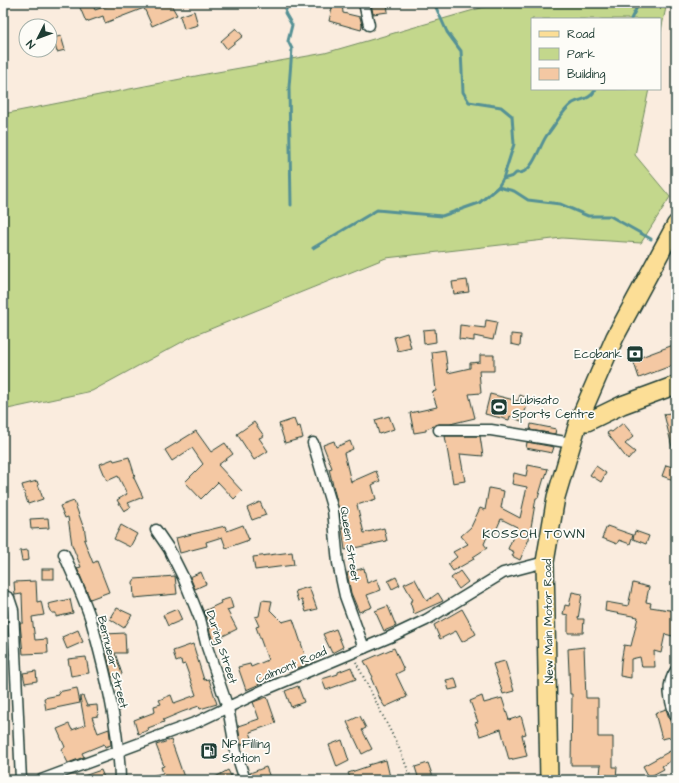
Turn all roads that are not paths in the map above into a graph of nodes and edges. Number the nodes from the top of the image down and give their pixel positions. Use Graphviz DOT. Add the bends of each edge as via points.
graph roads {
  1 [pos="364,3"];
  2 [pos="369,25"];
  3 [pos="676,224"];
  4 [pos="676,241"];
  5 [pos="676,385"];
  6 [pos="583,421"];
  7 [pos="439,430"];
  8 [pos="313,443"];
  9 [pos="572,443"];
  10 [pos="156,530"];
  11 [pos="64,554"];
  12 [pos="545,562"];
  13 [pos="3,596"];
  14 [pos="364,648"];
  15 [pos="676,670"];
  16 [pos="228,708"];
  17 [pos="676,718"];
  18 [pos="119,751"];
  19 [pos="21,780"];
  20 [pos="41,780"];
  21 [pos="120,780"];
  22 [pos="245,780"];
  23 [pos="549,780"];
  24 [pos="559,780"];
  1 -- 2 [label="street"];
  3 -- 6 [label="main road, New Main Motor Road" via="615,337"];
  4 -- 6 [label="main road, New Main Motor Road"];
  5 -- 6 [label="main road"];
  6 -- 9 [label="main road, New Main Motor Road"];
  6 -- 24 [label="main road, New Main Motor Road" via="564,499 554,562"];
  7 -- 9 [label="street" via="491,430"];
  8 -- 14 [label="street, Queen Street" via="333,510 338,563 345,596"];
  9 -- 12 [label="main road, New Main Motor Road" via="556,497"];
  10 -- 16 [label="street, During Street" via="183,577 200,619"];
  11 -- 18 [label="street, Bernuear Street" via="90,619"];
  12 -- 14 [label="street, Calmont Road" via="503,573 426,620"];
  12 -- 23 [label="main road, New Main Motor Road"];
  13 -- 19 [label="street" via="9,598 13,610"];
  14 -- 16 [label="street, Calmont Road"];
  15 -- 17 [label="street" via="671,680 669,695"];
  16 -- 18 [label="street, Calmont Road"];
  16 -- 22 [label="street, During Street" via="236,752"];
  18 -- 20 [label="street, Calmont Road"];
  18 -- 21 [label="street, Bernuear Street"];
}
